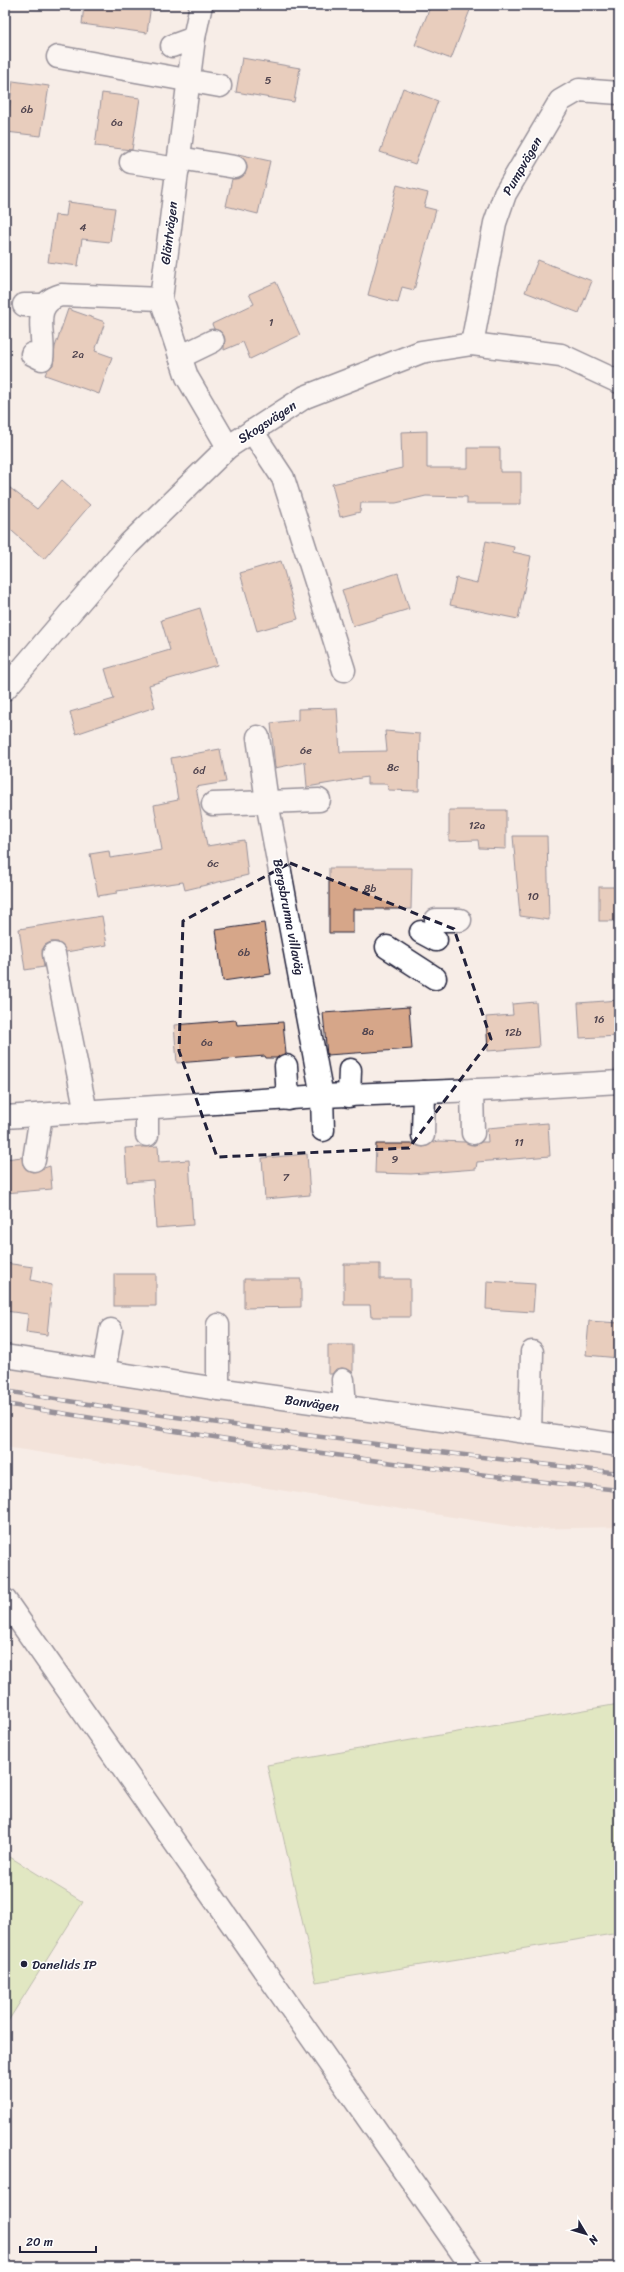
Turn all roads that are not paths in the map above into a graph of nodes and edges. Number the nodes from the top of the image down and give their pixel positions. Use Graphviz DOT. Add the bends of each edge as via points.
graph roads {
  1 [pos="201,5"];
  2 [pos="194,38"];
  3 [pos="172,46"];
  4 [pos="58,57"];
  5 [pos="189,82"];
  6 [pos="220,86"];
  7 [pos="619,93"];
  8 [pos="131,162"];
  9 [pos="178,164"];
  10 [pos="235,167"];
  11 [pos="161,299"];
  12 [pos="213,341"];
  13 [pos="472,344"];
  14 [pos="32,354"];
  15 [pos="180,356"];
  16 [pos="619,382"];
  17 [pos="252,431"];
  18 [pos="228,447"];
  19 [pos="344,670"];
  20 [pos="5,689"];
  21 [pos="258,737"];
  22 [pos="319,800"];
  23 [pos="267,802"];
  24 [pos="213,804"];
  25 [pos="460,920"];
  26 [pos="431,931"];
  27 [pos="387,948"];
  28 [pos="54,954"];
  29 [pos="435,978"];
  30 [pos="286,1066"];
  31 [pos="350,1070"];
  32 [pos="619,1082"];
  33 [pos="472,1090"];
  34 [pos="424,1092"];
  35 [pos="322,1096"];
  36 [pos="349,1096"];
  37 [pos="288,1099"];
  38 [pos="147,1108"];
  39 [pos="86,1112"];
  40 [pos="41,1115"];
  41 [pos="5,1117"];
  42 [pos="323,1130"];
  43 [pos="473,1133"];
  44 [pos="147,1135"];
  45 [pos="423,1135"];
  46 [pos="34,1160"];
  47 [pos="218,1325"];
  48 [pos="111,1330"];
  49 [pos="532,1352"];
  50 [pos="5,1356"];
  51 [pos="104,1371"];
  52 [pos="343,1380"];
  53 [pos="218,1390"];
  54 [pos="346,1407"];
  55 [pos="530,1433"];
  56 [pos="619,1445"];
  57 [pos="5,1600"];
  58 [pos="472,2267"];
  1 -- 2 [label="street, Gläntvägen"];
  2 -- 3 [label="street"];
  2 -- 5 [label="street, Gläntvägen"];
  4 -- 5 [label="street"];
  5 -- 6 [label="street"];
  5 -- 9 [label="street, Gläntvägen"];
  7 -- 13 [label="street, Pumpvägen" via="579,90 560,101 509,187 495,223"];
  8 -- 9 [label="street"];
  9 -- 10 [label="street"];
  9 -- 11 [label="street, Gläntvägen"];
  11 -- 14 [label="street" via="98,302 61,294 50,298 34,305 42,359"];
  11 -- 15 [label="street, Gläntvägen"];
  12 -- 15 [label="street"];
  13 -- 16 [label="street, Skogsvägen" via="561,355"];
  13 -- 17 [label="street, Skogsvägen" via="421,352 312,394"];
  15 -- 18 [label="street, Gläntvägen" via="186,377"];
  17 -- 18 [label="street, Skogsvägen"];
  17 -- 19 [label="street" via="283,478"];
  18 -- 20 [label="street, Skogsvägen" via="129,544"];
  21 -- 23 [label="street, Bergsbrunna villaväg"];
  22 -- 23 [label="street"];
  23 -- 24 [label="street"];
  23 -- 35 [label="street, Bergsbrunna villaväg"];
  25 -- 26 [label="street"];
  27 -- 29 [label="street"];
  28 -- 39 [label="street"];
  30 -- 37 [label="street"];
  31 -- 36 [label="street"];
  32 -- 33 [label="street"];
  33 -- 34 [label="street"];
  33 -- 43 [label="street"];
  34 -- 36 [label="street"];
  34 -- 45 [label="street"];
  35 -- 36 [label="street"];
  35 -- 37 [label="street"];
  35 -- 42 [label="street, Bergsbrunna villaväg"];
  37 -- 38 [label="street"];
  38 -- 39 [label="street"];
  38 -- 44 [label="street"];
  39 -- 40 [label="street"];
  40 -- 41 [label="street"];
  40 -- 46 [label="street"];
  47 -- 53 [label="street"];
  48 -- 51 [label="street"];
  49 -- 55 [label="street"];
  50 -- 51 [label="street, Banvägen" via="36,1354"];
  51 -- 53 [label="street, Banvägen"];
  52 -- 54 [label="street"];
  53 -- 54 [label="street, Banvägen"];
  54 -- 55 [label="street, Banvägen"];
  55 -- 56 [label="street, Banvägen"];
  57 -- 58 [label="street"];
}
